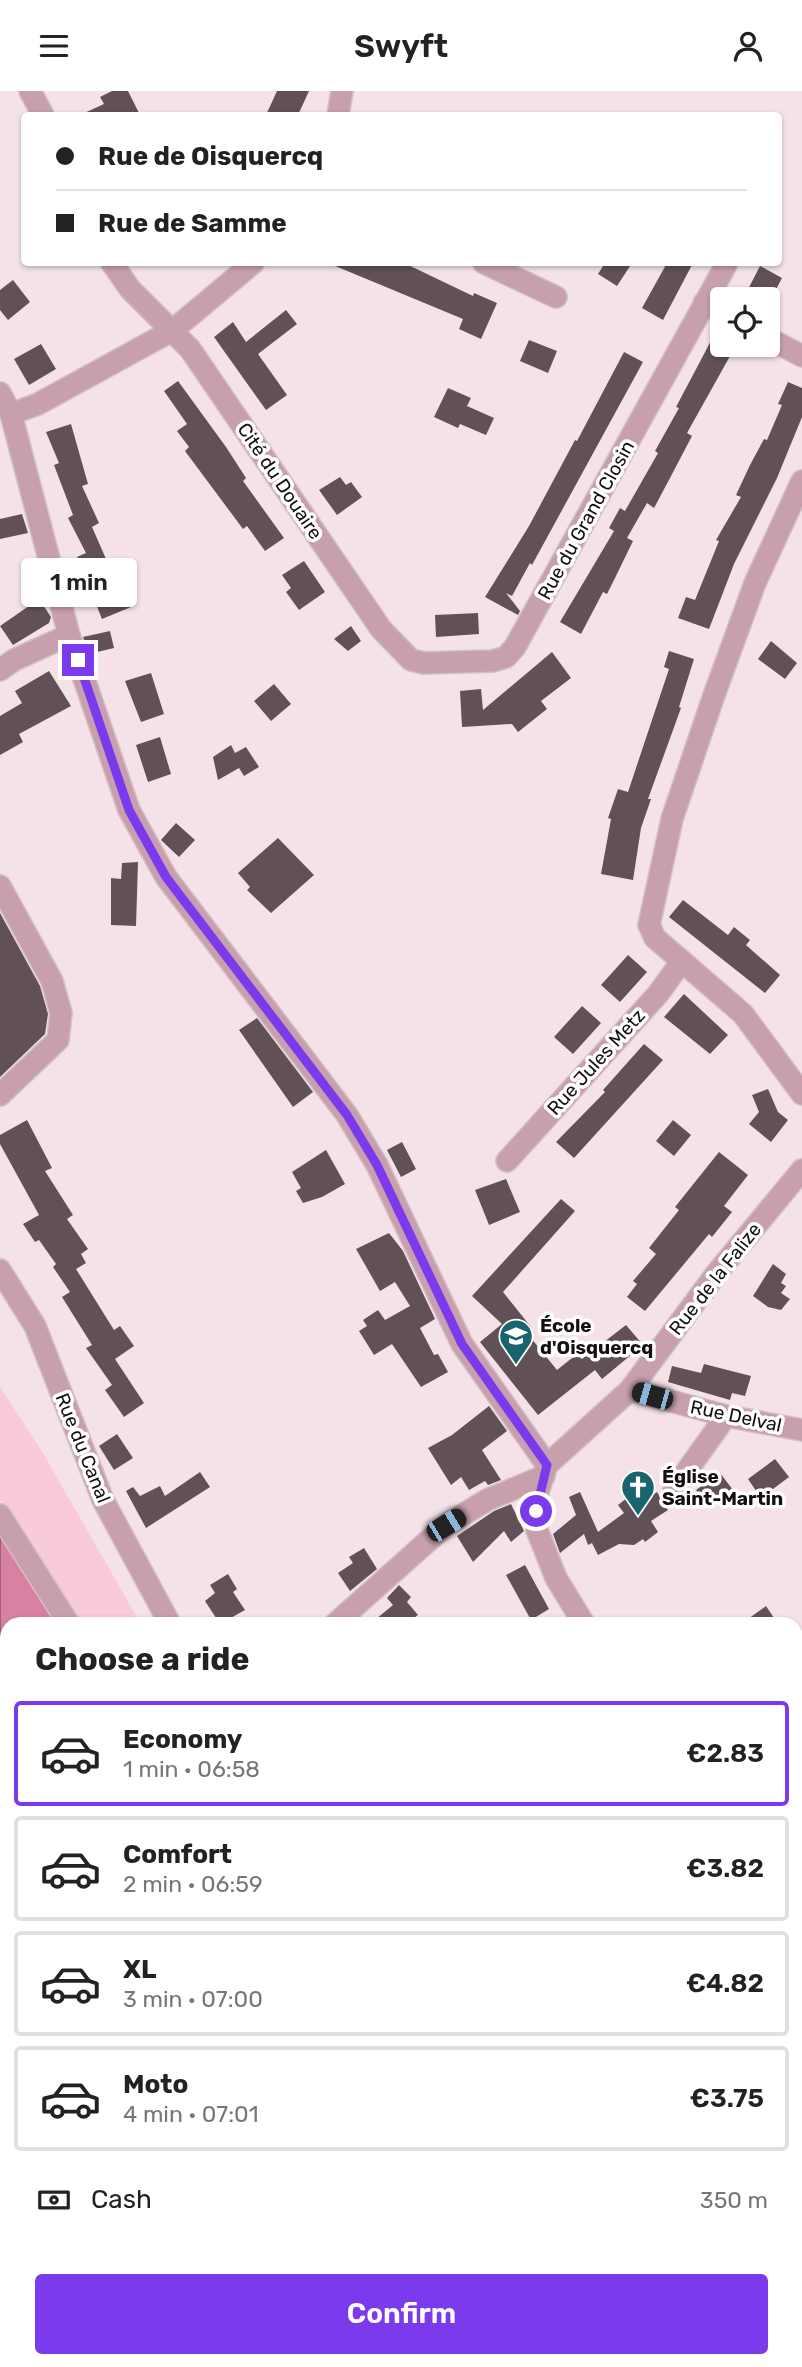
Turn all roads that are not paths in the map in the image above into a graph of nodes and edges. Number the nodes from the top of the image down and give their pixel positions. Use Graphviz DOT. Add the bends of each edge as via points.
graph roads {
  1 [pos="30,91"];
  2 [pos="342,91"];
  3 [pos="41,112"];
  4 [pos="338,112"];
  5 [pos="114,266"];
  6 [pos="249,266"];
  7 [pos="490,266"];
  8 [pos="725,266"];
  9 [pos="556,297"];
  10 [pos="704,303"];
  11 [pos="710,306"];
  12 [pos="173,330"];
  13 [pos="780,344"];
  14 [pos="802,356"];
  15 [pos="0,393"];
  16 [pos="12,414"];
  17 [pos="802,481"];
  18 [pos="385,632"];
  19 [pos="69,635"];
  20 [pos="0,670"];
  21 [pos="0,886"];
  22 [pos="682,961"];
  23 [pos="802,1094"];
  24 [pos="0,1095"];
  25 [pos="507,1161"];
  26 [pos="802,1170"];
  27 [pos="0,1270"];
  28 [pos="630,1390"];
  29 [pos="726,1416"];
  30 [pos="802,1430"];
  31 [pos="545,1470"];
  32 [pos="674,1489"];
  33 [pos="0,1515"];
  34 [pos="65,1617"];
  35 [pos="166,1617"];
  36 [pos="343,1617"];
  37 [pos="580,1617"];
  1 -- 3 [label="street"];
  2 -- 4 [label="street"];
  5 -- 12 [label="street, Cité du Douaire" via="130,289"];
  6 -- 12 [label="street"];
  7 -- 9 [label="street"];
  8 -- 10 [label="street, Rue du Grand Closin"];
  10 -- 11 [label="street"];
  10 -- 18 [label="street, Rue du Grand Closin" via="516,647 494,661 424,663 411,660"];
  12 -- 16 [label="street"];
  12 -- 18 [label="street, Cité du Douaire"];
  13 -- 14 [label="street"];
  15 -- 16 [label="street"];
  16 -- 19 [label="street"];
  17 -- 22 [label="street" via="755,583 672,819 649,926 655,938"];
  19 -- 20 [label="street"];
  19 -- 31 [label="street" via="129,810 166,877 347,1115 377,1165 462,1344"];
  21 -- 24 [label="street" via="52,981 61,1013 58,1040"];
  22 -- 23 [label="street" via="743,1014"];
  22 -- 25 [label="street, Rue Jules Metz" via="658,994"];
  26 -- 28 [label="street, Rue de la Falize" via="716,1274"];
  27 -- 35 [label="street, Rue du Canal" via="35,1326 103,1500"];
  28 -- 29 [label="street, Rue Delval"];
  28 -- 31 [label="street, Rue de la Falize"];
  29 -- 30 [label="street, Rue Delval"];
  29 -- 32 [label="street"];
  31 -- 36 [label="street" via="446,1525"];
  31 -- 37 [label="street" via="538,1492 537,1530 556,1578"];
  33 -- 34 [label="street"];
}
